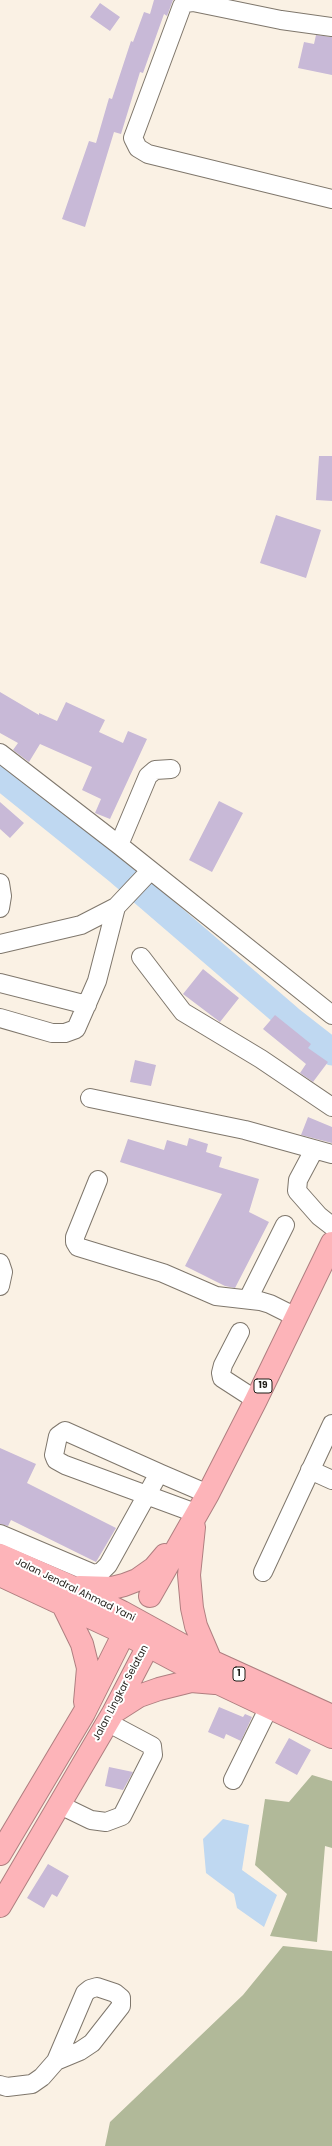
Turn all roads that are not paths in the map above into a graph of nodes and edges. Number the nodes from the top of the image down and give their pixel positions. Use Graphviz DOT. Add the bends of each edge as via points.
graph roads {
  1 [pos="332,27"];
  2 [pos="332,199"];
  3 [pos="0,753"];
  4 [pos="171,769"];
  5 [pos="119,844"];
  6 [pos="146,876"];
  7 [pos="0,883"];
  8 [pos="120,903"];
  9 [pos="0,908"];
  10 [pos="0,944"];
  11 [pos="140,957"];
  12 [pos="0,982"];
  13 [pos="87,1005"];
  14 [pos="332,1015"];
  15 [pos="0,1018"];
  16 [pos="90,1098"];
  17 [pos="332,1107"];
  18 [pos="314,1150"];
  19 [pos="332,1154"];
  20 [pos="98,1180"];
  21 [pos="285,1225"];
  22 [pos="332,1226"];
  23 [pos="332,1243"];
  24 [pos="0,1263"];
  25 [pos="0,1286"];
  26 [pos="248,1299"];
  27 [pos="296,1317"];
  28 [pos="240,1332"];
  29 [pos="256,1400"];
  30 [pos="332,1424"];
  31 [pos="310,1470"];
  32 [pos="159,1473"];
  33 [pos="332,1480"];
  34 [pos="208,1494"];
  35 [pos="147,1496"];
  36 [pos="194,1520"];
  37 [pos="0,1534"];
  38 [pos="0,1555"];
  39 [pos="263,1572"];
  40 [pos="12,1574"];
  41 [pos="65,1594"];
  42 [pos="150,1596"];
  43 [pos="123,1622"];
  44 [pos="149,1636"];
  45 [pos="210,1661"];
  46 [pos="218,1683"];
  47 [pos="269,1707"];
  48 [pos="84,1713"];
  49 [pos="332,1716"];
  50 [pos="110,1717"];
  51 [pos="332,1737"];
  52 [pos="234,1780"];
  53 [pos="60,1805"];
  54 [pos="0,1854"];
  55 [pos="0,1906"];
  56 [pos="56,2061"];
  57 [pos="0,2085"];
  1 -- 2 [label="street" via="281,20 193,2 185,3 133,138 138,148 148,154"];
  3 -- 5 [label="street"];
  4 -- 5 [label="street" via="155,770 148,776"];
  5 -- 6 [label="street"];
  6 -- 8 [label="street"];
  6 -- 14 [label="street"];
  7 -- 9 [label="street"];
  8 -- 10 [label="street" via="81,925"];
  8 -- 13 [label="street" via="97,982"];
  11 -- 17 [label="street" via="183,1012 261,1059"];
  12 -- 13 [label="street"];
  13 -- 15 [label="street" via="76,1029 66,1034 52,1033"];
  16 -- 18 [label="street" via="245,1130"];
  18 -- 19 [label="street"];
  18 -- 22 [label="street" via="298,1180 297,1190 319,1216"];
  20 -- 26 [label="street" via="75,1237 78,1247 163,1273 216,1296"];
  21 -- 26 [label="street"];
  23 -- 27 [label="highway, 19"];
  24 -- 25 [label="street" via="3,1272"];
  26 -- 27 [label="street" via="270,1304"];
  27 -- 29 [label="highway, 19"];
  28 -- 29 [label="street" via="223,1365 222,1378"];
  29 -- 34 [label="highway, 19"];
  30 -- 31 [label="street"];
  31 -- 33 [label="street"];
  31 -- 39 [label="street"];
  32 -- 34 [label="street"];
  32 -- 35 [label="street"];
  32 -- 35 [label="street" via="65,1430 58,1436 54,1455 56,1460"];
  34 -- 36 [label="highway, 19"];
  35 -- 36 [label="street"];
  35 -- 37 [label="street" via="108,1565 101,1572 94,1574"];
  36 -- 41 [label="highway, 19" via="154,1568 137,1580 112,1588"];
  36 -- 42 [label="highway, 19"];
  36 -- 45 [label="highway, 19" via="189,1575 192,1608 196,1626"];
  38 -- 40 [label="highway, Jalan Jendral Ahmad Yani / 1"];
  40 -- 41 [label="highway, Jalan Jendral Ahmad Yani / 1"];
  41 -- 43 [label="highway, Jalan Jendral Ahmad Yani / 1"];
  41 -- 48 [label="highway" via="88,1668"];
  42 -- 43 [label="highway" via="144,1596"];
  42 -- 44 [label="highway, Jalan Lingkar Selatan" via="153,1607"];
  43 -- 44 [label="highway, Jalan Jendral Ahmad Yani / 1"];
  43 -- 48 [label="highway"];
  44 -- 45 [label="highway, 1"];
  44 -- 46 [label="highway, 1"];
  44 -- 50 [label="highway, Jalan Lingkar Selatan"];
  45 -- 49 [label="highway, 1"];
  46 -- 47 [label="highway, 1"];
  46 -- 50 [label="highway, 1" via="191,1682 159,1689 139,1696"];
  47 -- 51 [label="highway, 1"];
  47 -- 52 [label="street"];
  48 -- 54 [label="highway"];
  50 -- 53 [label="highway, Jalan Lingkar Selatan"];
  50 -- 53 [label="street" via="152,1746 154,1755 122,1816 106,1822 91,1820"];
  53 -- 55 [label="highway, Jalan Lingkar Selatan"];
  56 -- 57 [label="street" via="42,2078 32,2084 7,2087"];
}
